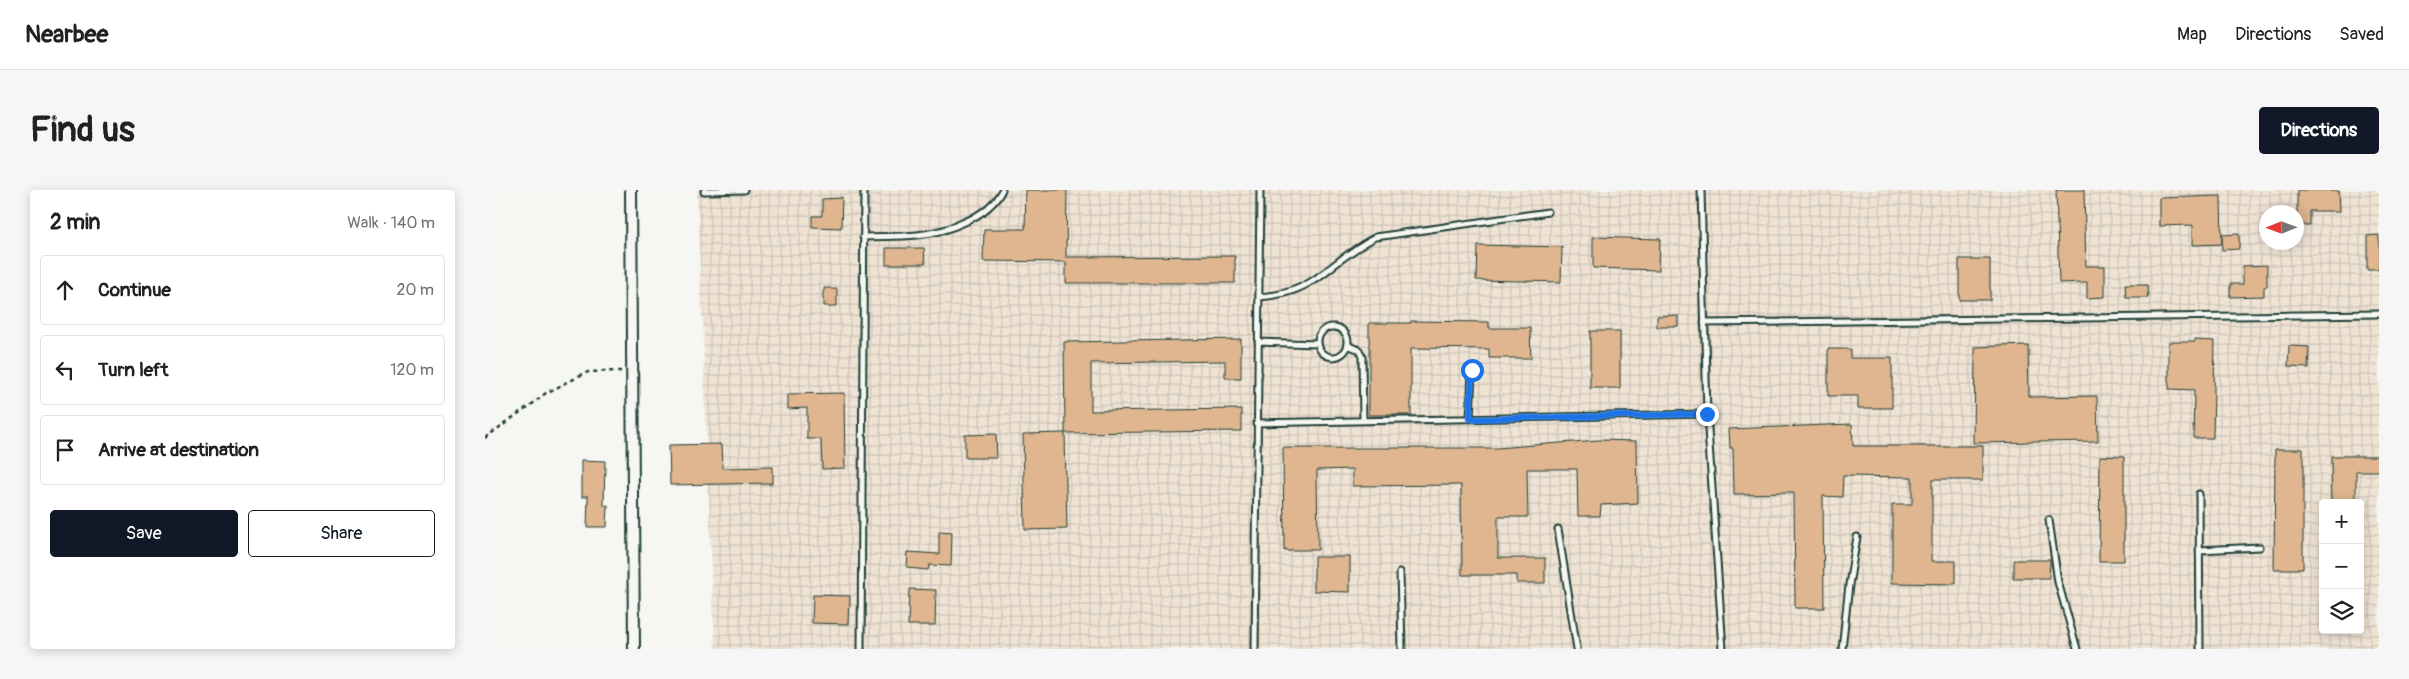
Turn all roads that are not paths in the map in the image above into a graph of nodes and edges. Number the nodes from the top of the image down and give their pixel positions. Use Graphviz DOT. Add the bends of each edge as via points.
graph roads {
  1 [pos="631,190"];
  2 [pos="744,190"];
  3 [pos="863,190"];
  4 [pos="1002,190"];
  5 [pos="1260,190"];
  6 [pos="1701,190"];
  7 [pos="704,191"];
  8 [pos="1547,212"];
  9 [pos="863,237"];
  10 [pos="1259,297"];
  11 [pos="2379,314"];
  12 [pos="1704,324"];
  13 [pos="1258,342"];
  14 [pos="1318,344"];
  15 [pos="1348,345"];
  16 [pos="1472,370"];
  17 [pos="1707,414"];
  18 [pos="1470,419"];
  19 [pos="1363,421"];
  20 [pos="1256,423"];
  21 [pos="2199,494"];
  22 [pos="2049,520"];
  23 [pos="1558,528"];
  24 [pos="1857,536"];
  25 [pos="2260,547"];
  26 [pos="2199,550"];
  27 [pos="1400,572"];
  28 [pos="634,649"];
  29 [pos="861,649"];
  30 [pos="1255,649"];
  31 [pos="1402,649"];
  32 [pos="1577,649"];
  33 [pos="1723,649"];
  34 [pos="1842,649"];
  35 [pos="2077,649"];
  36 [pos="2200,649"];
  1 -- 28 [label="street"];
  2 -- 7 [label="lane"];
  3 -- 9 [label="lane"];
  4 -- 9 [label="lane" via="996,202 977,216 948,228 917,235"];
  5 -- 10 [label="lane"];
  6 -- 12 [label="lane"];
  8 -- 10 [label="lane" via="1375,237 1355,247 1309,285 1289,294"];
  9 -- 29 [label="lane"];
  10 -- 13 [label="lane"];
  11 -- 12 [label="lane"];
  12 -- 17 [label="lane"];
  13 -- 14 [label="lane"];
  13 -- 20 [label="lane"];
  14 -- 15 [label="lane" via="1328,357 1337,357"];
  14 -- 15 [label="lane" via="1319,336 1334,327 1347,337"];
  15 -- 19 [label="lane" via="1359,350 1362,357"];
  16 -- 18 [label="lane"];
  17 -- 18 [label="lane"];
  17 -- 33 [label="lane"];
  18 -- 19 [label="lane"];
  19 -- 20 [label="lane"];
  20 -- 30 [label="lane"];
  21 -- 26 [label="lane"];
  22 -- 35 [label="lane" via="2058,582"];
  23 -- 32 [label="lane"];
  24 -- 34 [label="lane"];
  25 -- 26 [label="lane"];
  26 -- 36 [label="lane"];
  27 -- 31 [label="lane"];
}
